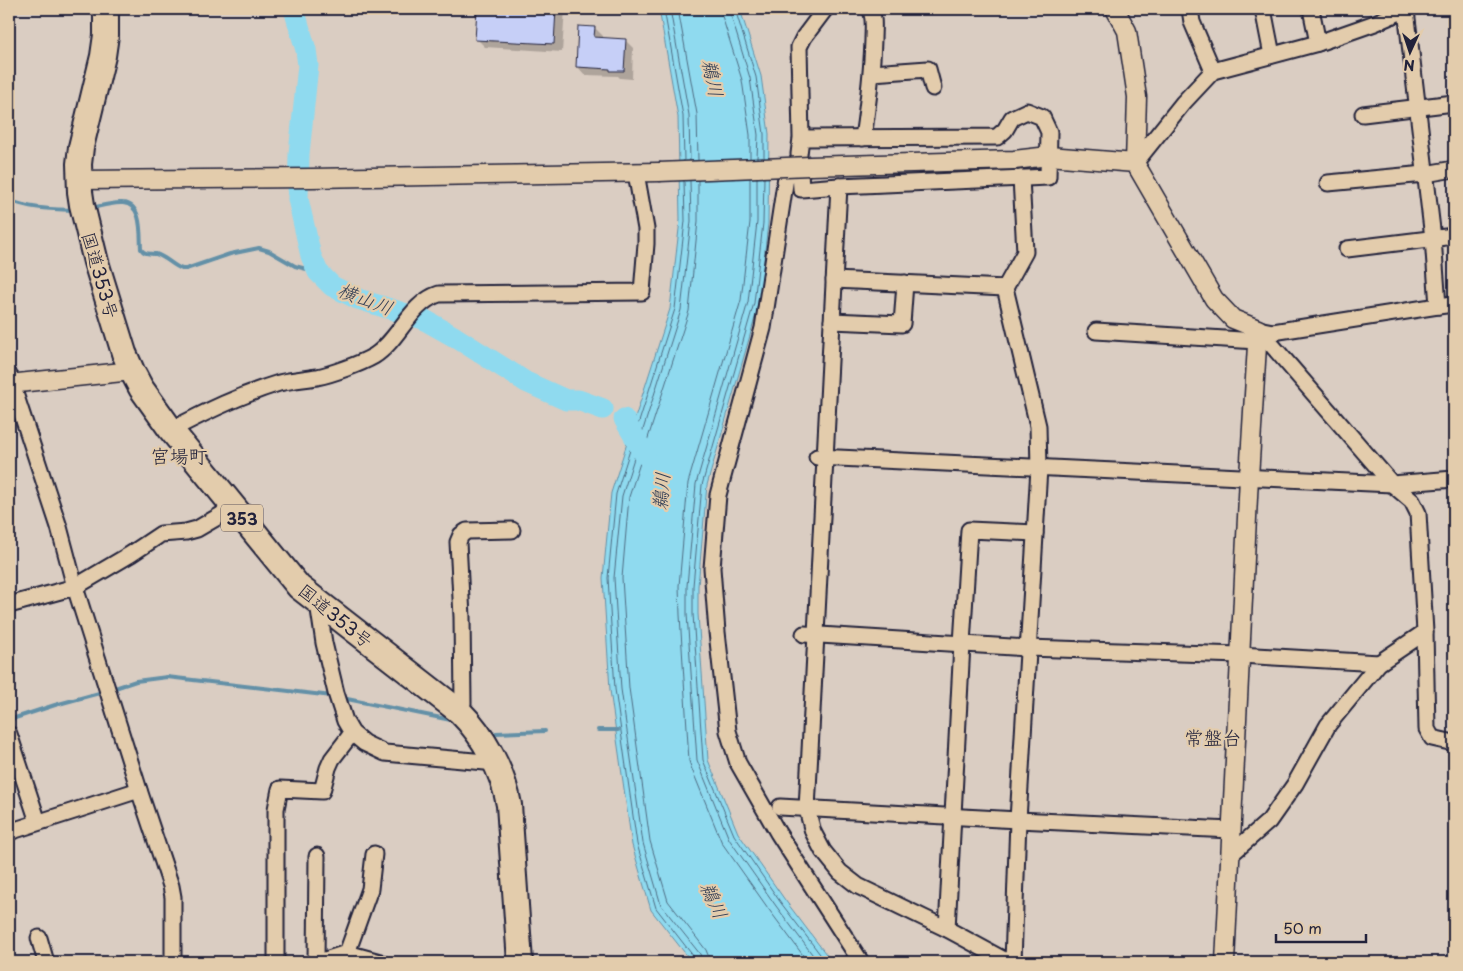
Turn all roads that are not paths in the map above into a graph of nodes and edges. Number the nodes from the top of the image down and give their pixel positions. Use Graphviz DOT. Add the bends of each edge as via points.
graph roads {
  1 [pos="105,9"];
  2 [pos="825,9"];
  3 [pos="870,9"];
  4 [pos="1115,9"];
  5 [pos="1190,9"];
  6 [pos="1263,9"];
  7 [pos="1311,9"];
  8 [pos="1407,9"];
  9 [pos="1373,16"];
  10 [pos="1318,43"];
  11 [pos="1272,55"];
  12 [pos="1213,71"];
  13 [pos="872,73"];
  14 [pos="933,88"];
  15 [pos="1454,103"];
  16 [pos="1417,108"];
  17 [pos="1363,114"];
  18 [pos="801,138"];
  19 [pos="863,138"];
  20 [pos="1049,156"];
  21 [pos="1135,162"];
  22 [pos="1454,169"];
  23 [pos="636,173"];
  24 [pos="1425,174"];
  25 [pos="786,177"];
  26 [pos="1021,178"];
  27 [pos="80,180"];
  28 [pos="1328,183"];
  29 [pos="839,186"];
  30 [pos="1454,236"];
  31 [pos="1433,238"];
  32 [pos="1347,249"];
  33 [pos="834,280"];
  34 [pos="905,283"];
  35 [pos="1005,288"];
  36 [pos="1454,304"];
  37 [pos="1438,306"];
  38 [pos="832,321"];
  39 [pos="1096,331"];
  40 [pos="1258,335"];
  41 [pos="132,371"];
  42 [pos="10,381"];
  43 [pos="172,430"];
  44 [pos="821,457"];
  45 [pos="1039,468"];
  46 [pos="1249,477"];
  47 [pos="1454,479"];
  48 [pos="1392,484"];
  49 [pos="232,505"];
  50 [pos="512,530"];
  51 [pos="1035,533"];
  52 [pos="75,587"];
  53 [pos="318,603"];
  54 [pos="9,605"];
  55 [pos="1425,632"];
  56 [pos="810,635"];
  57 [pos="962,644"];
  58 [pos="1028,648"];
  59 [pos="1240,655"];
  60 [pos="1378,663"];
  61 [pos="460,712"];
  62 [pos="352,733"];
  63 [pos="9,734"];
  64 [pos="1454,743"];
  65 [pos="494,762"];
  66 [pos="139,790"];
  67 [pos="780,807"];
  68 [pos="807,809"];
  69 [pos="952,817"];
  70 [pos="1018,820"];
  71 [pos="38,822"];
  72 [pos="1231,830"];
  73 [pos="9,832"];
  74 [pos="374,854"];
  75 [pos="1230,855"];
  76 [pos="317,856"];
  77 [pos="947,929"];
  78 [pos="39,938"];
  79 [pos="347,953"];
  80 [pos="46,962"];
  81 [pos="173,962"];
  82 [pos="276,962"];
  83 [pos="317,962"];
  84 [pos="380,962"];
  85 [pos="513,962"];
  86 [pos="520,962"];
  87 [pos="535,962"];
  88 [pos="861,962"];
  89 [pos="1008,962"];
  90 [pos="1013,962"];
  91 [pos="1225,962"];
  1 -- 27 [label="highway, 国道353号 / 353" via="103,56 81,147"];
  2 -- 18 [label="street" via="799,47"];
  3 -- 13 [label="street" via="873,24"];
  4 -- 21 [label="street" via="1127,31 1137,97"];
  5 -- 12 [label="street" via="1192,22"];
  6 -- 11 [label="street"];
  7 -- 10 [label="street"];
  8 -- 9 [label="street"];
  8 -- 16 [label="street"];
  9 -- 10 [label="street"];
  10 -- 11 [label="street"];
  11 -- 12 [label="street"];
  12 -- 21 [label="street"];
  13 -- 14 [label="street" via="928,69"];
  13 -- 19 [label="street"];
  15 -- 16 [label="street"];
  16 -- 17 [label="street"];
  16 -- 24 [label="street"];
  18 -- 19 [label="street"];
  18 -- 29 [label="street" via="801,189"];
  19 -- 20 [label="street" via="997,136 1012,118 1027,111 1042,117 1049,132"];
  20 -- 21 [label="street"];
  20 -- 23 [label="street, bridge" via="1014,160"];
  20 -- 26 [label="street" via="1048,176"];
  21 -- 40 [label="street" via="1214,299 1233,319"];
  22 -- 24 [label="street"];
  23 -- 27 [label="street"];
  23 -- 43 [label="street" via="646,229 642,292 433,296 374,356 318,377 281,383 244,395"];
  24 -- 28 [label="street"];
  24 -- 31 [label="street"];
  25 -- 88 [label="street" via="763,328 718,495 712,568 717,632 728,731 738,763 778,833"];
  26 -- 29 [label="street"];
  26 -- 35 [label="street" via="1025,252"];
  27 -- 41 [label="highway, 国道353号 / 353" via="82,205 96,262"];
  29 -- 33 [label="street"];
  30 -- 31 [label="street"];
  31 -- 32 [label="street"];
  31 -- 37 [label="street"];
  33 -- 34 [label="street"];
  33 -- 38 [label="street"];
  34 -- 35 [label="street"];
  34 -- 38 [label="street" via="902,324"];
  35 -- 45 [label="street" via="1038,426"];
  36 -- 37 [label="street"];
  37 -- 40 [label="street"];
  38 -- 44 [label="street"];
  39 -- 40 [label="street"];
  40 -- 46 [label="street"];
  40 -- 48 [label="street"];
  41 -- 42 [label="street"];
  41 -- 43 [label="highway, 国道353号 / 353" via="140,388"];
  42 -- 52 [label="street" via="59,527"];
  43 -- 49 [label="highway, 国道353号 / 353"];
  44 -- 45 [label="street"];
  44 -- 56 [label="street"];
  45 -- 46 [label="street"];
  45 -- 51 [label="street"];
  46 -- 48 [label="street"];
  46 -- 59 [label="street"];
  47 -- 48 [label="street"];
  48 -- 55 [label="street" via="1412,501 1418,513"];
  49 -- 52 [label="street" via="221,516 197,529 161,534"];
  49 -- 53 [label="highway, 国道353号 / 353" via="292,579"];
  50 -- 61 [label="street" via="467,531 458,542 463,684"];
  51 -- 57 [label="street" via="970,530"];
  51 -- 58 [label="street"];
  52 -- 54 [label="street"];
  52 -- 66 [label="street"];
  53 -- 61 [label="highway, 国道353号 / 353"];
  53 -- 62 [label="street" via="337,698"];
  55 -- 60 [label="street"];
  55 -- 64 [label="street" via="1427,729 1432,738"];
  56 -- 57 [label="street"];
  56 -- 68 [label="street"];
  57 -- 58 [label="street"];
  57 -- 69 [label="street"];
  58 -- 59 [label="street"];
  58 -- 70 [label="street"];
  59 -- 60 [label="street"];
  59 -- 72 [label="street"];
  60 -- 75 [label="street" via="1328,725 1295,784 1269,821"];
  61 -- 65 [label="highway, 国道353号 / 353" via="480,734"];
  62 -- 65 [label="street" via="385,753"];
  62 -- 82 [label="street" via="332,759 322,791 280,789 276,809"];
  63 -- 71 [label="street"];
  65 -- 86 [label="highway, 国道353号 / 353" via="509,805"];
  66 -- 71 [label="street"];
  66 -- 81 [label="street" via="172,886"];
  67 -- 68 [label="street"];
  68 -- 69 [label="street"];
  68 -- 77 [label="street" via="822,851 840,872 858,886"];
  69 -- 70 [label="street"];
  69 -- 77 [label="street"];
  70 -- 72 [label="street"];
  70 -- 90 [label="street"];
  71 -- 73 [label="street"];
  72 -- 75 [label="street"];
  74 -- 79 [label="street" via="370,889"];
  75 -- 91 [label="street"];
  76 -- 83 [label="street"];
  77 -- 89 [label="street"];
  78 -- 80 [label="street"];
  79 -- 83 [label="street"];
  79 -- 84 [label="street"];
  85 -- 86 [label="street"];
  86 -- 87 [label="street"];
}
